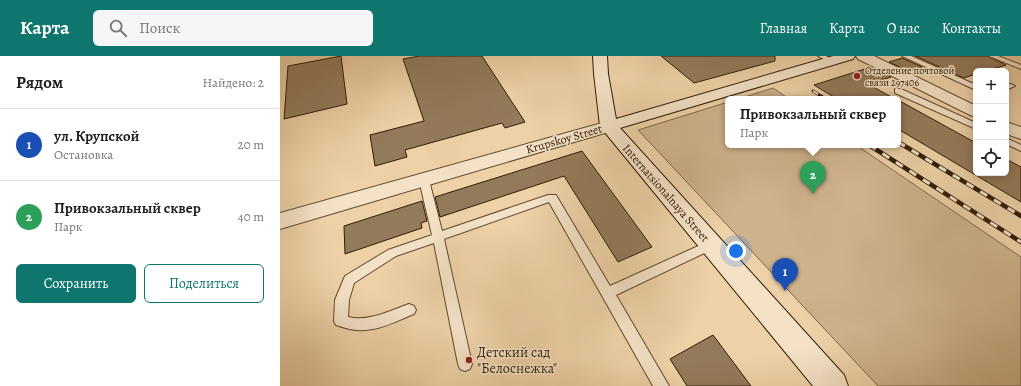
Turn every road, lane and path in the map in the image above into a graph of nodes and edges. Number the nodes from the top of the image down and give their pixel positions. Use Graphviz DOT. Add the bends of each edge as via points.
graph roads {
  1 [pos="600,56"];
  2 [pos="848,56"];
  3 [pos="863,56"];
  4 [pos="905,56"];
  5 [pos="992,56"];
  6 [pos="826,59"];
  7 [pos="1020,67"];
  8 [pos="973,87"];
  9 [pos="898,91"];
  10 [pos="973,111"];
  11 [pos="973,125"];
  12 [pos="609,126"];
  13 [pos="1009,128"];
  14 [pos="1021,134"];
  15 [pos="1009,142"];
  16 [pos="1021,148"];
  17 [pos="424,180"];
  18 [pos="280,221"];
  19 [pos="438,236"];
  20 [pos="711,245"];
  21 [pos="608,293"];
  22 [pos="409,310"];
  23 [pos="465,364"];
  24 [pos="661,386"];
  25 [pos="833,386"];
  1 -- 12 [label="street"];
  2 -- 6 [label="street, Krupskoy Street"];
  3 -- 10 [label="street"];
  4 -- 8 [label="lane"];
  5 -- 7 [label="lane"];
  6 -- 12 [label="street, Krupskoy Street"];
  9 -- 11 [label="lane"];
  12 -- 17 [label="street, Krupskoy Street"];
  12 -- 20 [label="street, Internatsionalnaya Street"];
  13 -- 14 [label="street"];
  15 -- 16 [label="lane"];
  17 -- 18 [label="street, Krupskoy Street"];
  17 -- 19 [label="lane"];
  19 -- 21 [label="lane" via="552,197"];
  19 -- 22 [label="lane" via="392,252 349,280 342,300 341,321 351,326 374,323"];
  19 -- 23 [label="lane"];
  20 -- 21 [label="lane"];
  20 -- 25 [label="street, Internatsionalnaya Street"];
  21 -- 24 [label="lane"];
}
